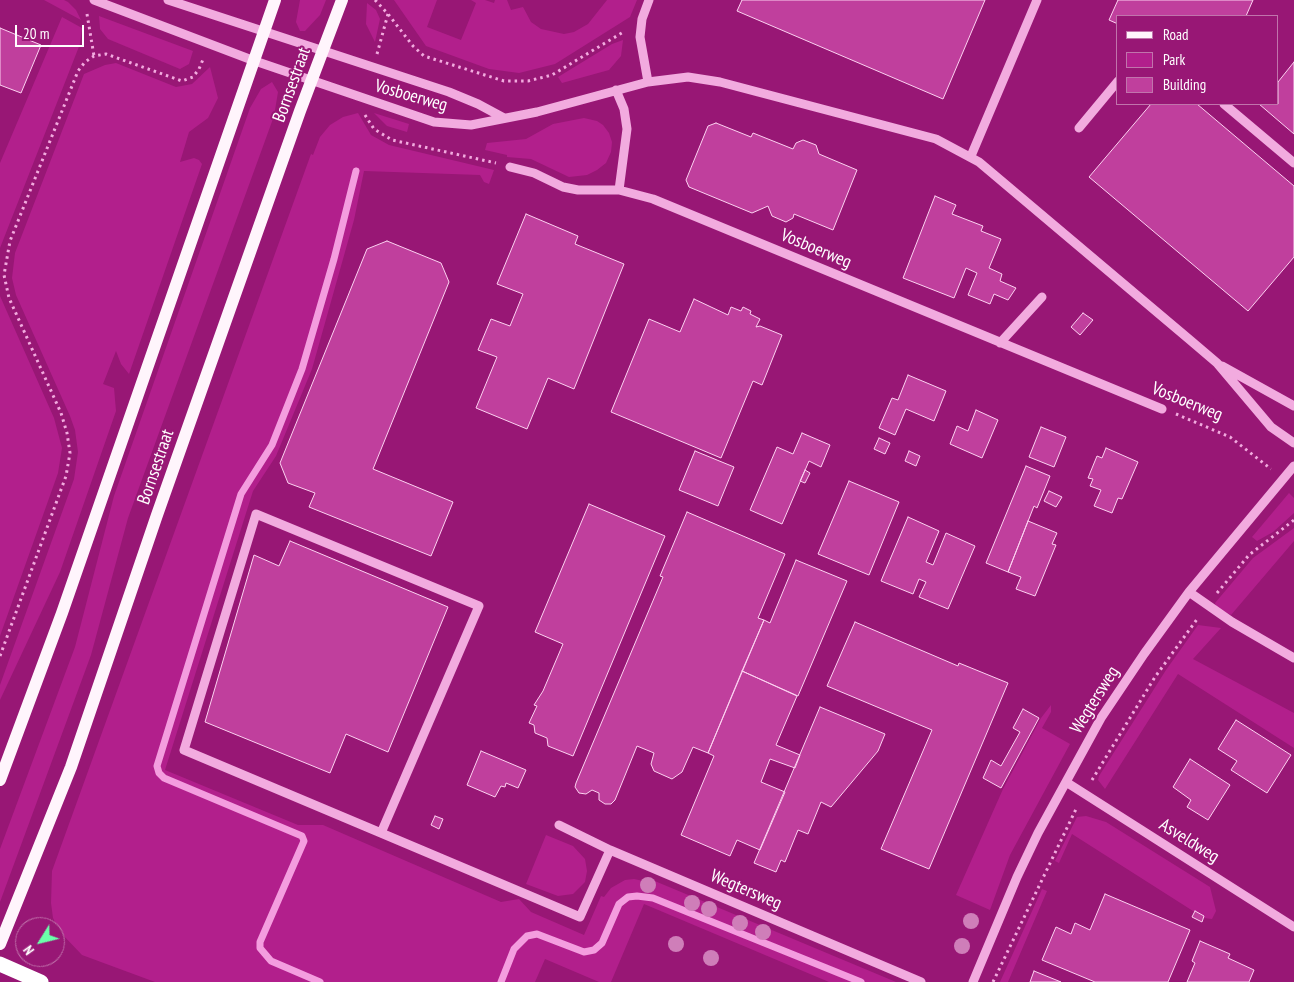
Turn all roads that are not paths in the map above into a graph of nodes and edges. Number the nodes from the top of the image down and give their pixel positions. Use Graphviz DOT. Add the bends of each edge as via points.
graph roads {
  1 [pos="94,0"];
  2 [pos="168,0"];
  3 [pos="275,0"];
  4 [pos="342,0"];
  5 [pos="649,0"];
  6 [pos="1037,0"];
  7 [pos="263,32"];
  8 [pos="323,50"];
  9 [pos="252,60"];
  10 [pos="312,80"];
  11 [pos="648,82"];
  12 [pos="1116,83"];
  13 [pos="616,90"];
  14 [pos="1225,105"];
  15 [pos="504,118"];
  16 [pos="1079,128"];
  17 [pos="971,156"];
  18 [pos="1294,162"];
  19 [pos="510,167"];
  20 [pos="619,190"];
  21 [pos="1042,297"];
  22 [pos="1000,343"];
  23 [pos="1217,364"];
  24 [pos="1294,406"];
  25 [pos="1162,409"];
  26 [pos="1294,443"];
  27 [pos="1294,466"];
  28 [pos="1189,592"];
  29 [pos="1294,658"];
  30 [pos="0,780"];
  31 [pos="1066,782"];
  32 [pos="559,825"];
  33 [pos="381,833"];
  34 [pos="610,850"];
  35 [pos="1294,926"];
  36 [pos="0,944"];
  37 [pos="0,964"];
  38 [pos="41,982"];
  39 [pos="921,982"];
  40 [pos="973,982"];
  1 -- 9 [label="street, Vosboerweg"];
  2 -- 7 [label="street, Vosboerweg"];
  3 -- 7 [label="main road"];
  4 -- 8 [label="main road, Bornsestraat"];
  5 -- 11 [label="street" via="641,30"];
  6 -- 17 [label="street"];
  7 -- 8 [label="street, Vosboerweg"];
  7 -- 9 [label="main road"];
  8 -- 10 [label="main road, Bornsestraat"];
  8 -- 15 [label="street, Vosboerweg" via="450,92"];
  9 -- 10 [label="street, Vosboerweg"];
  9 -- 30 [label="main road" via="62,613"];
  10 -- 15 [label="street, Vosboerweg" via="434,122 471,125"];
  10 -- 36 [label="main road, Bornsestraat" via="71,768"];
  11 -- 13 [label="street, Vosboerweg"];
  11 -- 17 [label="street, Vosboerweg" via="688,77 720,82 927,136"];
  12 -- 16 [label="street"];
  13 -- 15 [label="street, Vosboerweg"];
  13 -- 20 [label="street" via="624,109 626,130"];
  14 -- 18 [label="street"];
  17 -- 23 [label="street, Vosboerweg"];
  19 -- 20 [label="street, Vosboerweg" via="534,173 563,187"];
  20 -- 22 [label="street, Vosboerweg" via="653,199"];
  21 -- 22 [label="street"];
  22 -- 25 [label="street, Vosboerweg"];
  23 -- 24 [label="street, Vosboerweg"];
  23 -- 26 [label="street, Vosboerweg" via="1271,427"];
  27 -- 28 [label="street, Wegtersweg"];
  28 -- 29 [label="street"];
  28 -- 31 [label="street, Wegtersweg" via="1101,718"];
  31 -- 35 [label="street, Asveldweg"];
  31 -- 40 [label="street, Wegtersweg" via="1017,877"];
  32 -- 34 [label="street, Wegtersweg"];
  33 -- 33 [label="street" via="184,750 256,514 479,606"];
  33 -- 34 [label="street" via="580,917"];
  34 -- 39 [label="street, Wegtersweg"];
  37 -- 38 [label="highway"];
}
